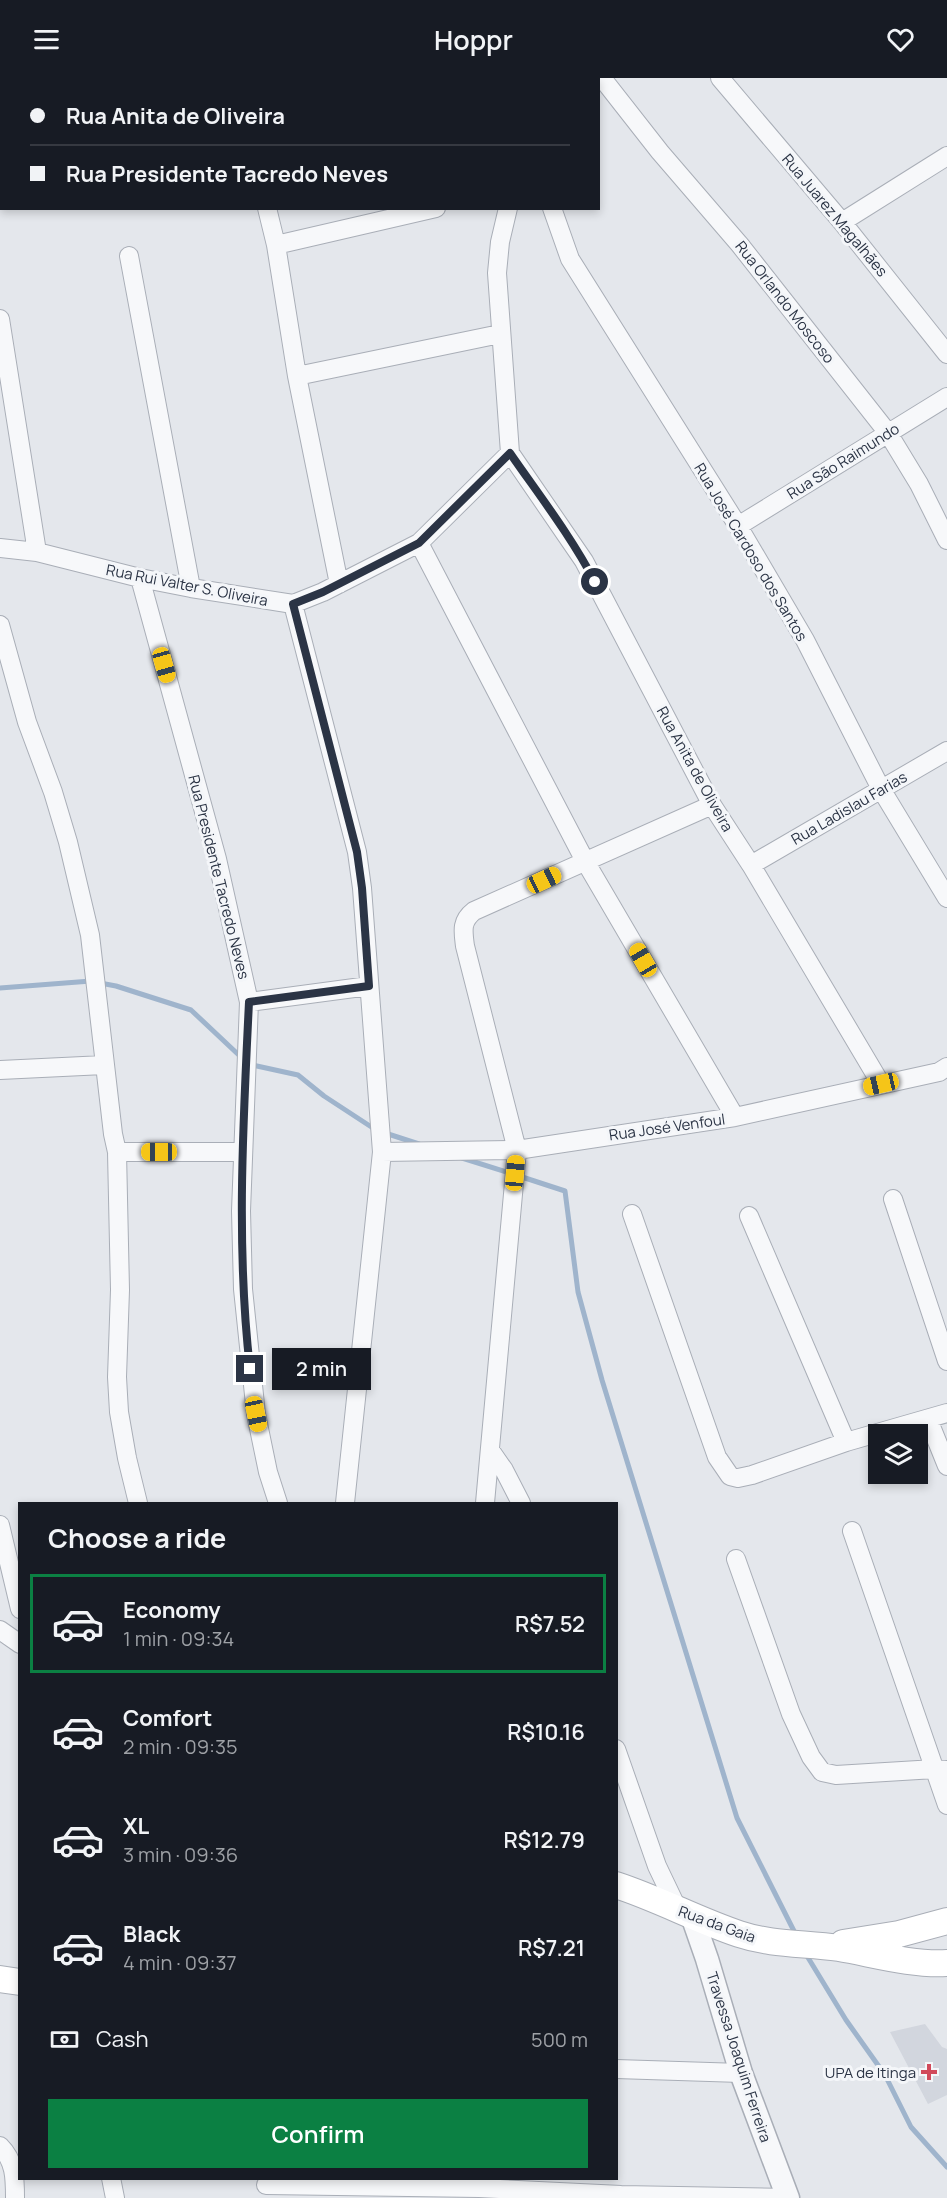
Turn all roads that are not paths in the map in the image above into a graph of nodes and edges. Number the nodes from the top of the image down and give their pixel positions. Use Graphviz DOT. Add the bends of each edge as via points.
graph roads {
  1 [pos="602,78"];
  2 [pos="720,78"];
  3 [pos="947,156"];
  4 [pos="267,210"];
  5 [pos="427,210"];
  6 [pos="508,210"];
  7 [pos="553,210"];
  8 [pos="842,222"];
  9 [pos="276,245"];
  10 [pos="129,256"];
  11 [pos="0,319"];
  12 [pos="501,334"];
  13 [pos="945,346"];
  14 [pos="297,376"];
  15 [pos="947,397"];
  16 [pos="888,434"];
  17 [pos="510,453"];
  18 [pos="738,526"];
  19 [pos="947,540"];
  20 [pos="419,543"];
  21 [pos="0,548"];
  22 [pos="37,552"];
  23 [pos="140,578"];
  24 [pos="339,584"];
  25 [pos="191,588"];
  26 [pos="293,604"];
  27 [pos="0,625"];
  28 [pos="947,751"];
  29 [pos="881,789"];
  30 [pos="712,804"];
  31 [pos="585,861"];
  32 [pos="752,865"];
  33 [pos="947,898"];
  34 [pos="369,986"];
  35 [pos="249,1002"];
  36 [pos="105,1065"];
  37 [pos="0,1070"];
  38 [pos="944,1075"];
  39 [pos="881,1084"];
  40 [pos="735,1117"];
  41 [pos="517,1150"];
  42 [pos="117,1152"];
  43 [pos="243,1152"];
  44 [pos="382,1152"];
  45 [pos="893,1199"];
  46 [pos="632,1214"];
  47 [pos="749,1216"];
  48 [pos="947,1361"];
  49 [pos="947,1413"];
  50 [pos="928,1419"];
  51 [pos="846,1442"];
  52 [pos="490,1450"];
  53 [pos="947,1466"];
  54 [pos="138,1502"];
  55 [pos="278,1502"];
  56 [pos="345,1502"];
  57 [pos="485,1502"];
  58 [pos="520,1502"];
  59 [pos="0,1525"];
  60 [pos="852,1531"];
  61 [pos="736,1558"];
  62 [pos="18,1601"];
  63 [pos="0,1630"];
  64 [pos="18,1643"];
  65 [pos="618,1755"];
  66 [pos="941,1769"];
  67 [pos="947,1805"];
  68 [pos="618,1886"];
  69 [pos="685,1913"];
  70 [pos="947,1921"];
  71 [pos="900,1934"];
  72 [pos="822,1946"];
  73 [pos="898,1959"];
  74 [pos="947,1963"];
  75 [pos="0,1980"];
  76 [pos="18,1982"];
  77 [pos="618,2070"];
  78 [pos="741,2073"];
  79 [pos="0,2146"];
  80 [pos="111,2180"];
  81 [pos="266,2187"];
  82 [pos="15,2198"];
  83 [pos="114,2198"];
  84 [pos="788,2198"];
  1 -- 16 [label="street, Rua Orlando Moscoso"];
  2 -- 8 [label="street, Rua Juarez Magalhães"];
  3 -- 8 [label="street"];
  4 -- 9 [label="street"];
  5 -- 9 [label="street"];
  6 -- 12 [label="street" via="497,273"];
  7 -- 18 [label="street, Rua José Cardoso dos Santos" via="570,259"];
  8 -- 13 [label="street, Rua Juarez Magalhães"];
  9 -- 14 [label="street"];
  10 -- 25 [label="street"];
  11 -- 22 [label="street"];
  12 -- 14 [label="street"];
  12 -- 17 [label="street"];
  14 -- 24 [label="street"];
  15 -- 16 [label="street, Rua São Raimundo"];
  16 -- 18 [label="street, Rua São Raimundo"];
  16 -- 19 [label="street, Rua Orlando Moscoso"];
  17 -- 20 [label="street"];
  17 -- 30 [label="street, Rua Anita de Oliveira" via="584,561"];
  18 -- 29 [label="street, Rua José Cardoso dos Santos" via="805,640"];
  20 -- 24 [label="street"];
  20 -- 31 [label="street"];
  21 -- 22 [label="street, Rua Rui Valter S. Oliveira"];
  22 -- 23 [label="street, Rua Rui Valter S. Oliveira"];
  23 -- 25 [label="street, Rua Rui Valter S. Oliveira"];
  23 -- 35 [label="street, Rua Presidente Tacredo Neves" via="218,859"];
  24 -- 26 [label="street"];
  25 -- 26 [label="street, Rua Rui Valter S. Oliveira"];
  26 -- 34 [label="street" via="357,852"];
  27 -- 36 [label="street" via="27,722 68,842 90,935"];
  28 -- 29 [label="street, Rua Ladislau Farias"];
  29 -- 32 [label="street, Rua Ladislau Farias"];
  29 -- 33 [label="street, Rua José Cardoso dos Santos"];
  30 -- 31 [label="street"];
  30 -- 32 [label="street, Rua Anita de Oliveira"];
  31 -- 40 [label="street"];
  31 -- 41 [label="street" via="474,911 463,923 465,946"];
  32 -- 39 [label="street, Rua Anita de Oliveira"];
  34 -- 35 [label="street"];
  34 -- 44 [label="street"];
  35 -- 43 [label="street, Rua Presidente Tacredo Neves"];
  36 -- 37 [label="street"];
  36 -- 42 [label="street"];
  38 -- 39 [label="street, Rua José Venfoul"];
  39 -- 40 [label="street, Rua José Venfoul"];
  40 -- 41 [label="street, Rua José Venfoul"];
  41 -- 44 [label="street, Rua José Venfoul"];
  41 -- 52 [label="street"];
  42 -- 43 [label="street"];
  42 -- 54 [label="street" via="119,1412"];
  43 -- 55 [label="street, Rua Presidente Tacredo Neves" via="243,1289 248,1346 256,1414"];
  44 -- 56 [label="street"];
  45 -- 48 [label="street"];
  46 -- 51 [label="street" via="717,1457 730,1476 752,1475"];
  47 -- 51 [label="street"];
  49 -- 50 [label="street"];
  50 -- 51 [label="street"];
  50 -- 53 [label="street"];
  52 -- 57 [label="street"];
  52 -- 58 [label="street"];
  59 -- 62 [label="street"];
  60 -- 66 [label="street"];
  61 -- 66 [label="street" via="791,1714 822,1772 836,1776"];
  63 -- 64 [label="street"];
  65 -- 69 [label="street" via="657,1866"];
  66 -- 67 [label="street"];
  68 -- 69 [label="main road, Rua da Gaia"];
  69 -- 72 [label="main road, Rua da Gaia" via="757,1939"];
  69 -- 78 [label="street, Travessa Joaquim Ferreira" via="707,1959"];
  70 -- 71 [label="main road"];
  71 -- 72 [label="main road"];
  71 -- 73 [label="main road" via="891,1947"];
  72 -- 73 [label="main road"];
  73 -- 74 [label="main road"];
  75 -- 76 [label="main road"];
  77 -- 78 [label="street"];
  78 -- 84 [label="street, Travessa Joaquim Ferreira"];
  79 -- 82 [label="street" via="13,2166"];
  80 -- 83 [label="street"];
  81 -- 84 [label="street" via="479,2188"];
}
